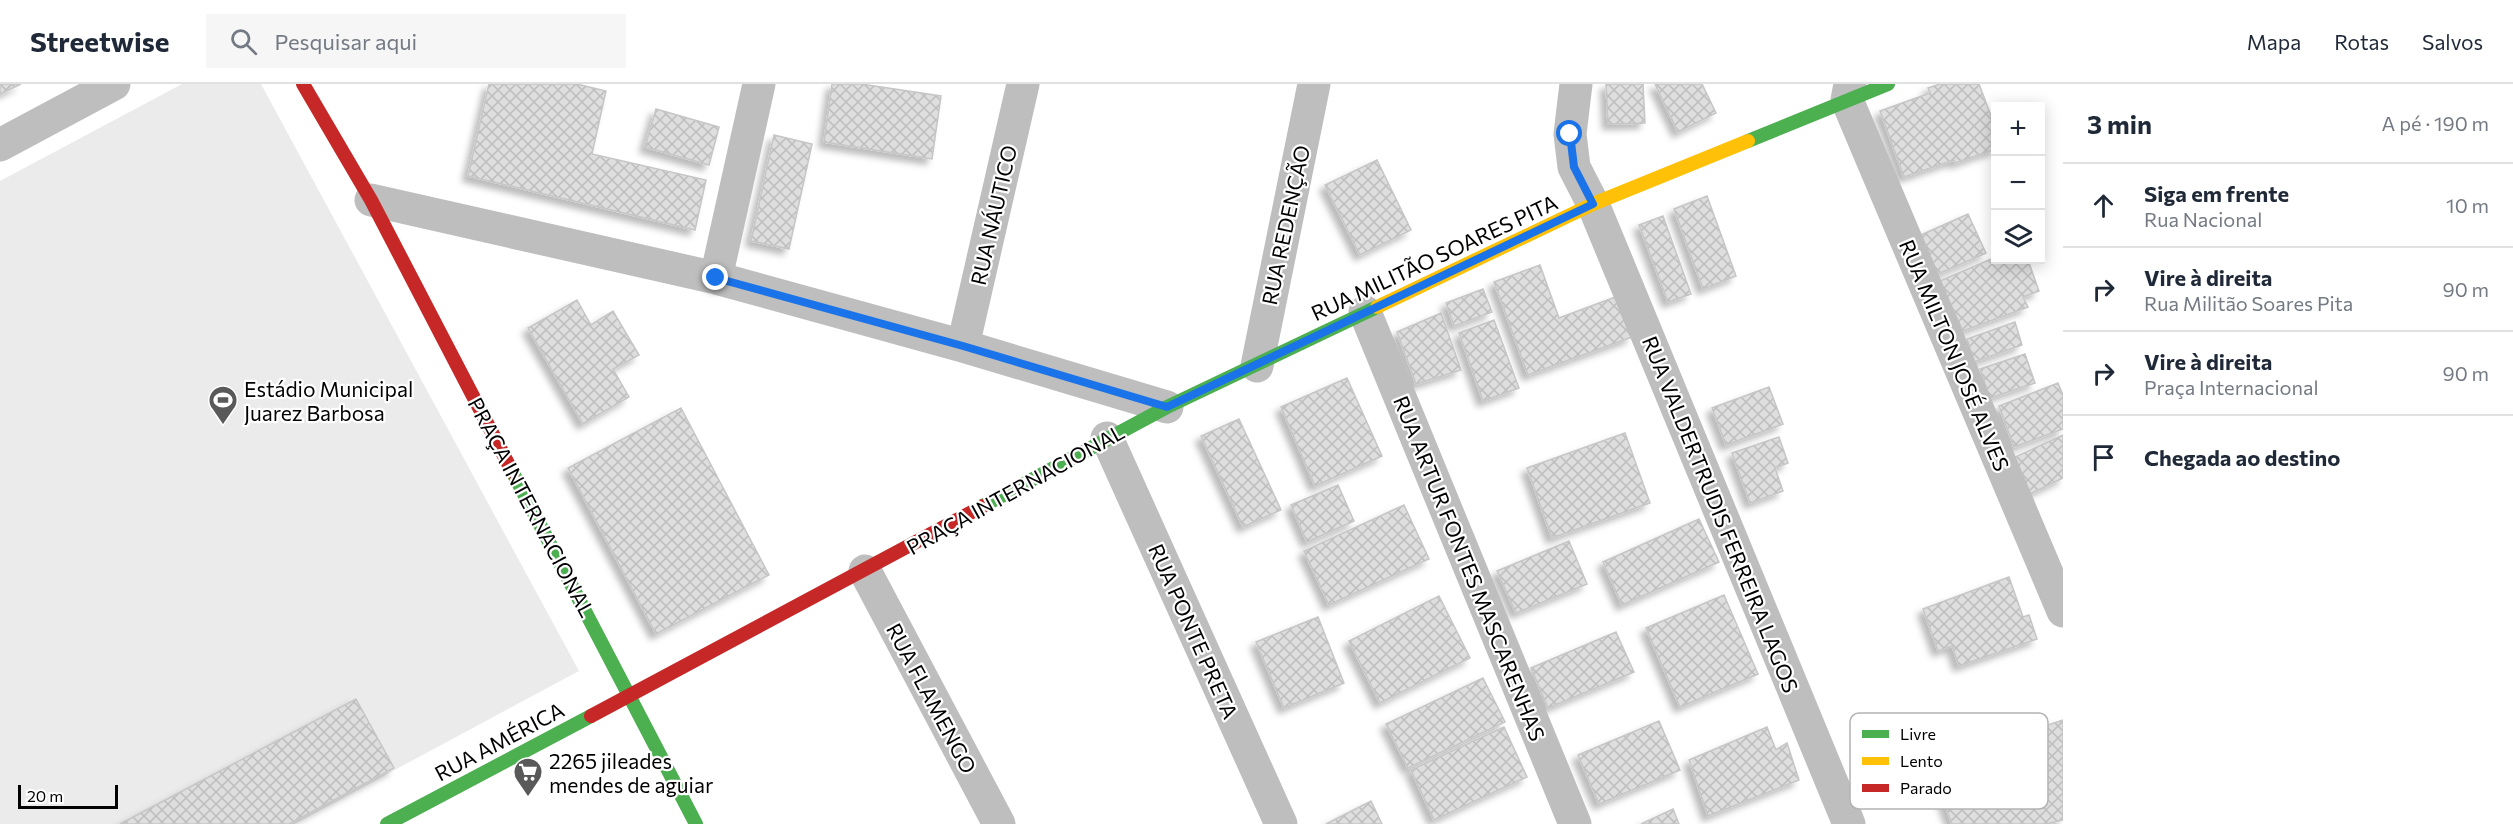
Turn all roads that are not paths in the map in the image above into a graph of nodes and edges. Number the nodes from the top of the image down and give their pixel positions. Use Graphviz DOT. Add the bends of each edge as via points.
graph roads {
  1 [pos="114,84"];
  2 [pos="303,84"];
  3 [pos="759,84"];
  4 [pos="1023,84"];
  5 [pos="1314,84"];
  6 [pos="1576,84"];
  7 [pos="1888,84"];
  8 [pos="1848,92"];
  9 [pos="0,145"];
  10 [pos="371,200"];
  11 [pos="1593,204"];
  12 [pos="716,278"];
  13 [pos="1365,312"];
  14 [pos="963,346"];
  15 [pos="1257,366"];
  16 [pos="1167,407"];
  17 [pos="1107,438"];
  18 [pos="866,571"];
  19 [pos="2063,611"];
  20 [pos="631,695"];
  21 [pos="387,824"];
  22 [pos="696,824"];
  23 [pos="999,824"];
  24 [pos="1281,824"];
  25 [pos="1575,824"];
  26 [pos="1849,824"];
  1 -- 9 [label="street"];
  2 -- 10 [label="street, PRAÇA INTERNACIONAL"];
  3 -- 12 [label="street"];
  4 -- 14 [label="street, RUA NÁUTICO"];
  5 -- 15 [label="street, RUA REDENÇÃO"];
  6 -- 11 [label="street, RUA VALDERTRUDIS FERREIRA LAGOS" via="1570,134 1574,167"];
  7 -- 8 [label="street, RUA MILITÃO SOARES PITA"];
  8 -- 11 [label="street, RUA MILITÃO SOARES PITA"];
  8 -- 19 [label="street, RUA MILTON JOSÉ ALVES"];
  10 -- 12 [label="street, PRAÇA INTERNACIONAL"];
  10 -- 20 [label="street, PRAÇA INTERNACIONAL"];
  11 -- 13 [label="street, RUA MILITÃO SOARES PITA"];
  11 -- 26 [label="street, RUA VALDERTRUDIS FERREIRA LAGOS"];
  12 -- 14 [label="street, PRAÇA INTERNACIONAL"];
  13 -- 15 [label="street, RUA MILITÃO SOARES PITA"];
  13 -- 25 [label="street, RUA ARTUR FONTES MASCARENHAS"];
  14 -- 16 [label="street, PRAÇA INTERNACIONAL"];
  15 -- 16 [label="street, RUA MILITÃO SOARES PITA"];
  16 -- 17 [label="street, PRAÇA INTERNACIONAL"];
  17 -- 18 [label="street, PRAÇA INTERNACIONAL"];
  17 -- 24 [label="street, RUA PONTE PRETA"];
  18 -- 20 [label="street, PRAÇA INTERNACIONAL"];
  18 -- 23 [label="street, RUA FLAMENGO"];
  20 -- 21 [label="street, RUA AMÉRICA"];
  20 -- 22 [label="street"];
}
